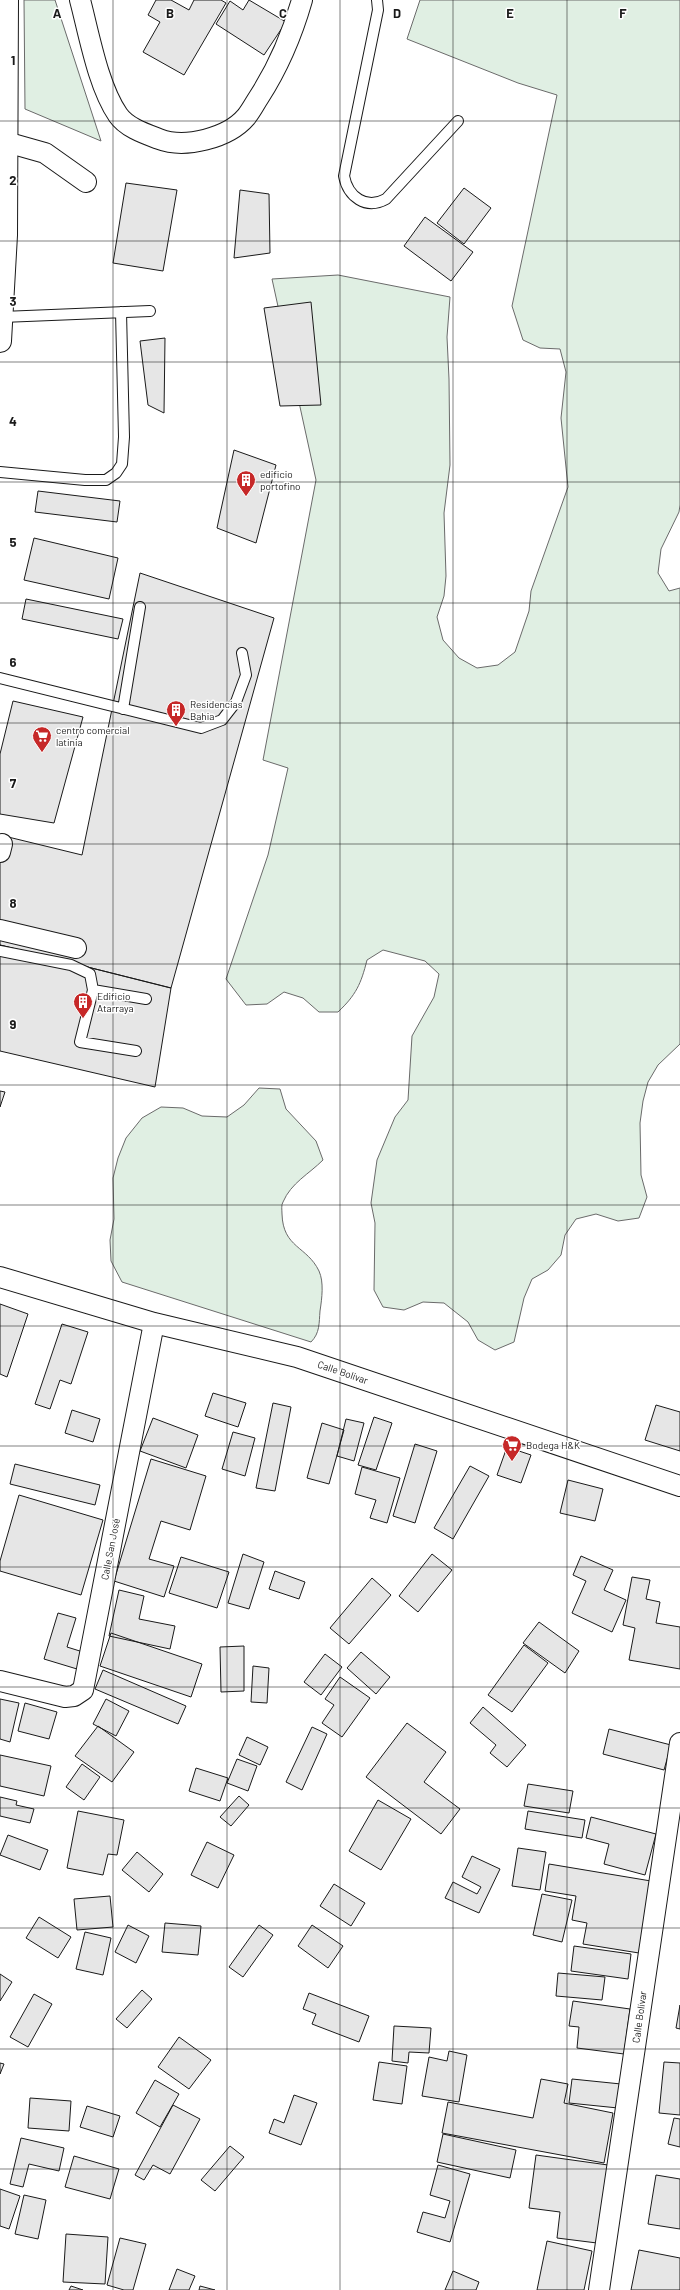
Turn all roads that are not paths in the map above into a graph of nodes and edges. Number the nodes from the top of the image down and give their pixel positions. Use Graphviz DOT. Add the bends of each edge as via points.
graph roads {
  1 [pos="7,0"];
  2 [pos="80,0"];
  3 [pos="302,0"];
  4 [pos="377,0"];
  5 [pos="458,121"];
  6 [pos="6,142"];
  7 [pos="86,182"];
  8 [pos="150,311"];
  9 [pos="121,312"];
  10 [pos="2,317"];
  11 [pos="0,342"];
  12 [pos="0,472"];
  13 [pos="140,607"];
  14 [pos="242,653"];
  15 [pos="0,678"];
  16 [pos="123,709"];
  17 [pos="0,930"];
  18 [pos="76,948"];
  19 [pos="0,951"];
  20 [pos="93,990"];
  21 [pos="146,998"];
  22 [pos="136,1051"];
  23 [pos="0,1277"];
  24 [pos="154,1323"];
  25 [pos="680,1486"];
  26 [pos="0,1681"];
  27 [pos="680,1743"];
  28 [pos="600,2290"];
  1 -- 6 [label="main road"];
  2 -- 3 [label="street" via="102,80 118,116 138,131 167,142 194,144 222,134 246,118 291,37"];
  4 -- 5 [label="lane" via="378,10 344,176 346,188 355,198 368,204 386,199"];
  6 -- 7 [label="street" via="45,153"];
  6 -- 10 [label="main road" via="6,235"];
  8 -- 9 [label="lane"];
  9 -- 10 [label="lane"];
  9 -- 12 [label="lane" via="124,437 122,464 116,473 106,480 85,480"];
  10 -- 11 [label="main road"];
  13 -- 16 [label="lane"];
  14 -- 16 [label="lane" via="246,675 236,702 222,720 201,728"];
  15 -- 16 [label="lane"];
  17 -- 18 [label="street"];
  19 -- 20 [label="lane" via="71,965 90,974"];
  20 -- 21 [label="lane"];
  20 -- 22 [label="lane" via="80,1042"];
  23 -- 24 [label="street, Calle Bolívar"];
  24 -- 25 [label="street, Calle Bolívar" via="297,1357"];
  24 -- 26 [label="street, Calle San José" via="83,1690 74,1696 65,1697"];
  27 -- 28 [label="street, Calle Bolívar"];
}
